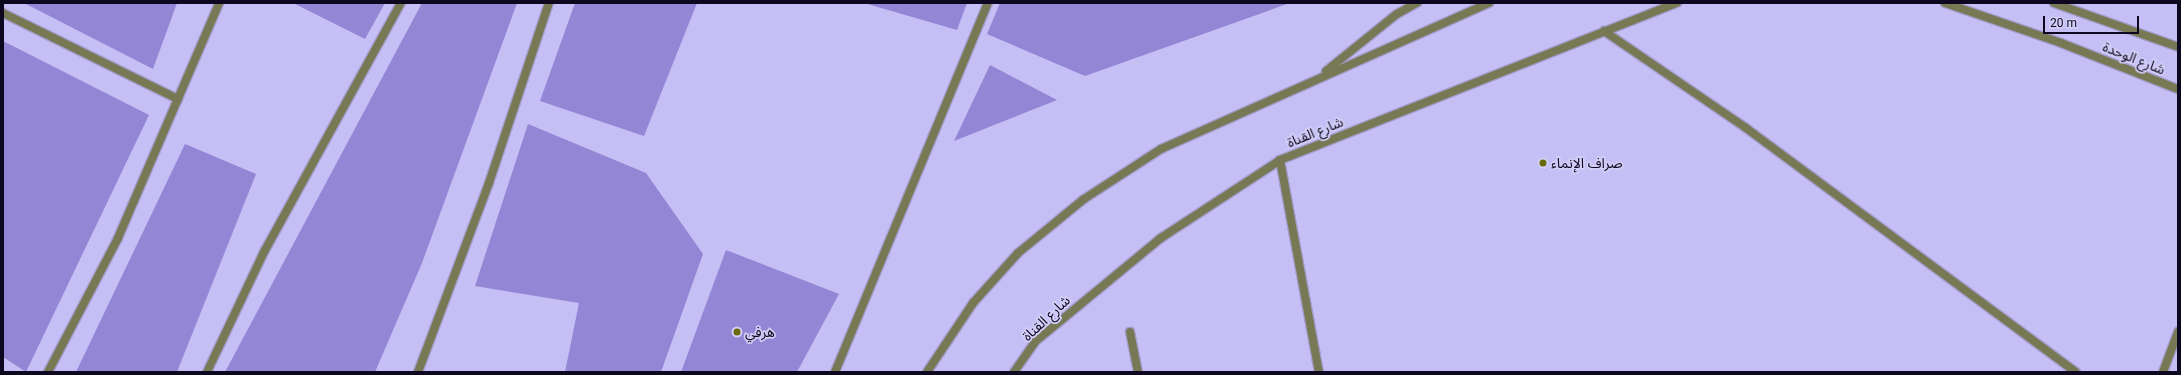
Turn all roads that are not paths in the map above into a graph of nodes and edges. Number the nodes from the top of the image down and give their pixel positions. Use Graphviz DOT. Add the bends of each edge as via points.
graph roads {
  1 [pos="219,3"];
  2 [pos="401,3"];
  3 [pos="549,3"];
  4 [pos="988,3"];
  5 [pos="1417,3"];
  6 [pos="1490,3"];
  7 [pos="1677,3"];
  8 [pos="1945,3"];
  9 [pos="2054,3"];
  10 [pos="3,13"];
  11 [pos="1604,31"];
  12 [pos="2178,47"];
  13 [pos="1318,78"];
  14 [pos="2178,89"];
  15 [pos="178,99"];
  16 [pos="1280,160"];
  17 [pos="1130,332"];
  18 [pos="2178,332"];
  19 [pos="48,372"];
  20 [pos="207,372"];
  21 [pos="418,372"];
  22 [pos="835,372"];
  23 [pos="927,372"];
  24 [pos="1014,372"];
  25 [pos="1138,372"];
  26 [pos="1318,372"];
  27 [pos="2076,372"];
  28 [pos="2163,372"];
  1 -- 15 [label="street"];
  2 -- 20 [label="street" via="264,252"];
  3 -- 21 [label="street" via="489,183"];
  4 -- 22 [label="street"];
  5 -- 13 [label="street" via="1397,14"];
  6 -- 13 [label="street"];
  7 -- 11 [label="street, شارع القناة"];
  8 -- 14 [label="street, شارع الوحدة" via="2061,43"];
  9 -- 12 [label="street"];
  10 -- 15 [label="street"];
  11 -- 16 [label="street, شارع القناة"];
  11 -- 27 [label="street" via="1746,128"];
  13 -- 23 [label="street" via="1162,149 1084,199 1013,259 973,303"];
  15 -- 19 [label="street" via="118,238"];
  16 -- 24 [label="street, شارع القناة" via="1161,238 1036,341"];
  16 -- 26 [label="street"];
  17 -- 25 [label="street"];
  18 -- 28 [label="street"];
}
